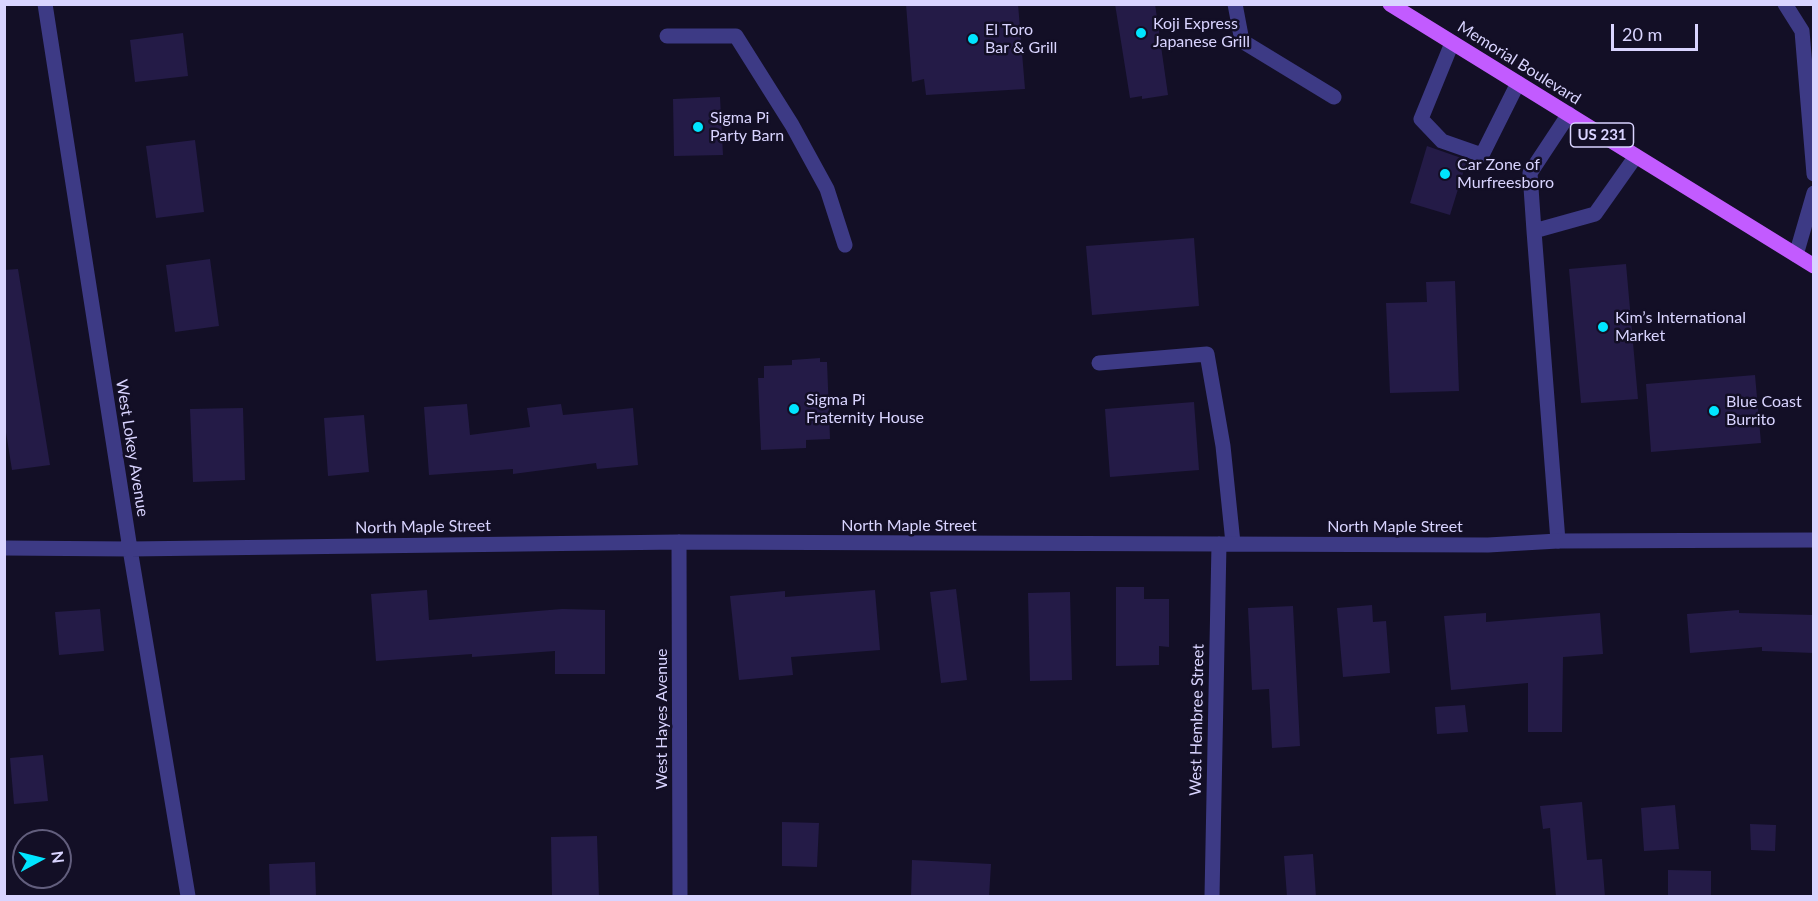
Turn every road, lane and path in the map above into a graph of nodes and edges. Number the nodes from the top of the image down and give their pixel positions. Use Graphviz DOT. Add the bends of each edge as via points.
graph roads {
  1 [pos="45,4"];
  2 [pos="1235,4"];
  3 [pos="1785,4"];
  4 [pos="1396,6"];
  5 [pos="667,36"];
  6 [pos="1452,43"];
  7 [pos="1518,84"];
  8 [pos="1334,97"];
  9 [pos="1569,114"];
  10 [pos="1636,156"];
  11 [pos="1814,174"];
  12 [pos="1814,193"];
  13 [pos="1534,231"];
  14 [pos="845,245"];
  15 [pos="1796,255"];
  16 [pos="1814,266"];
  17 [pos="1100,363"];
  18 [pos="1814,540"];
  19 [pos="1558,541"];
  20 [pos="679,542"];
  21 [pos="1226,543"];
  22 [pos="4,548"];
  23 [pos="130,549"];
  24 [pos="188,897"];
  25 [pos="680,897"];
  26 [pos="1212,897"];
  1 -- 23 [label="street, West Lokey Avenue"];
  2 -- 8 [label="street" via="1242,41"];
  3 -- 11 [label="street" via="1802,31"];
  4 -- 6 [label="main road, Memorial Boulevard / US 231"];
  5 -- 14 [label="street" via="736,36 827,189"];
  6 -- 7 [label="main road, Memorial Boulevard / US 231"];
  6 -- 7 [label="street" via="1421,119 1442,141 1482,155"];
  7 -- 9 [label="main road, Memorial Boulevard / US 231"];
  9 -- 10 [label="main road, Memorial Boulevard / US 231"];
  9 -- 13 [label="street" via="1530,172"];
  10 -- 13 [label="street" via="1595,214"];
  10 -- 15 [label="main road, Memorial Boulevard / US 231"];
  12 -- 15 [label="street"];
  13 -- 19 [label="street"];
  15 -- 16 [label="main road, Memorial Boulevard / US 231"];
  17 -- 21 [label="street, West Hembree Street" via="1207,354 1223,446"];
  18 -- 19 [label="street, North Maple Street"];
  19 -- 21 [label="street, North Maple Street" via="1488,545"];
  20 -- 21 [label="street, North Maple Street"];
  20 -- 23 [label="street, North Maple Street"];
  20 -- 25 [label="street, West Hayes Avenue"];
  21 -- 26 [label="street, West Hembree Street"];
  22 -- 23 [label="street, North Maple Street"];
  23 -- 24 [label="street, West Lokey Avenue"];
}
